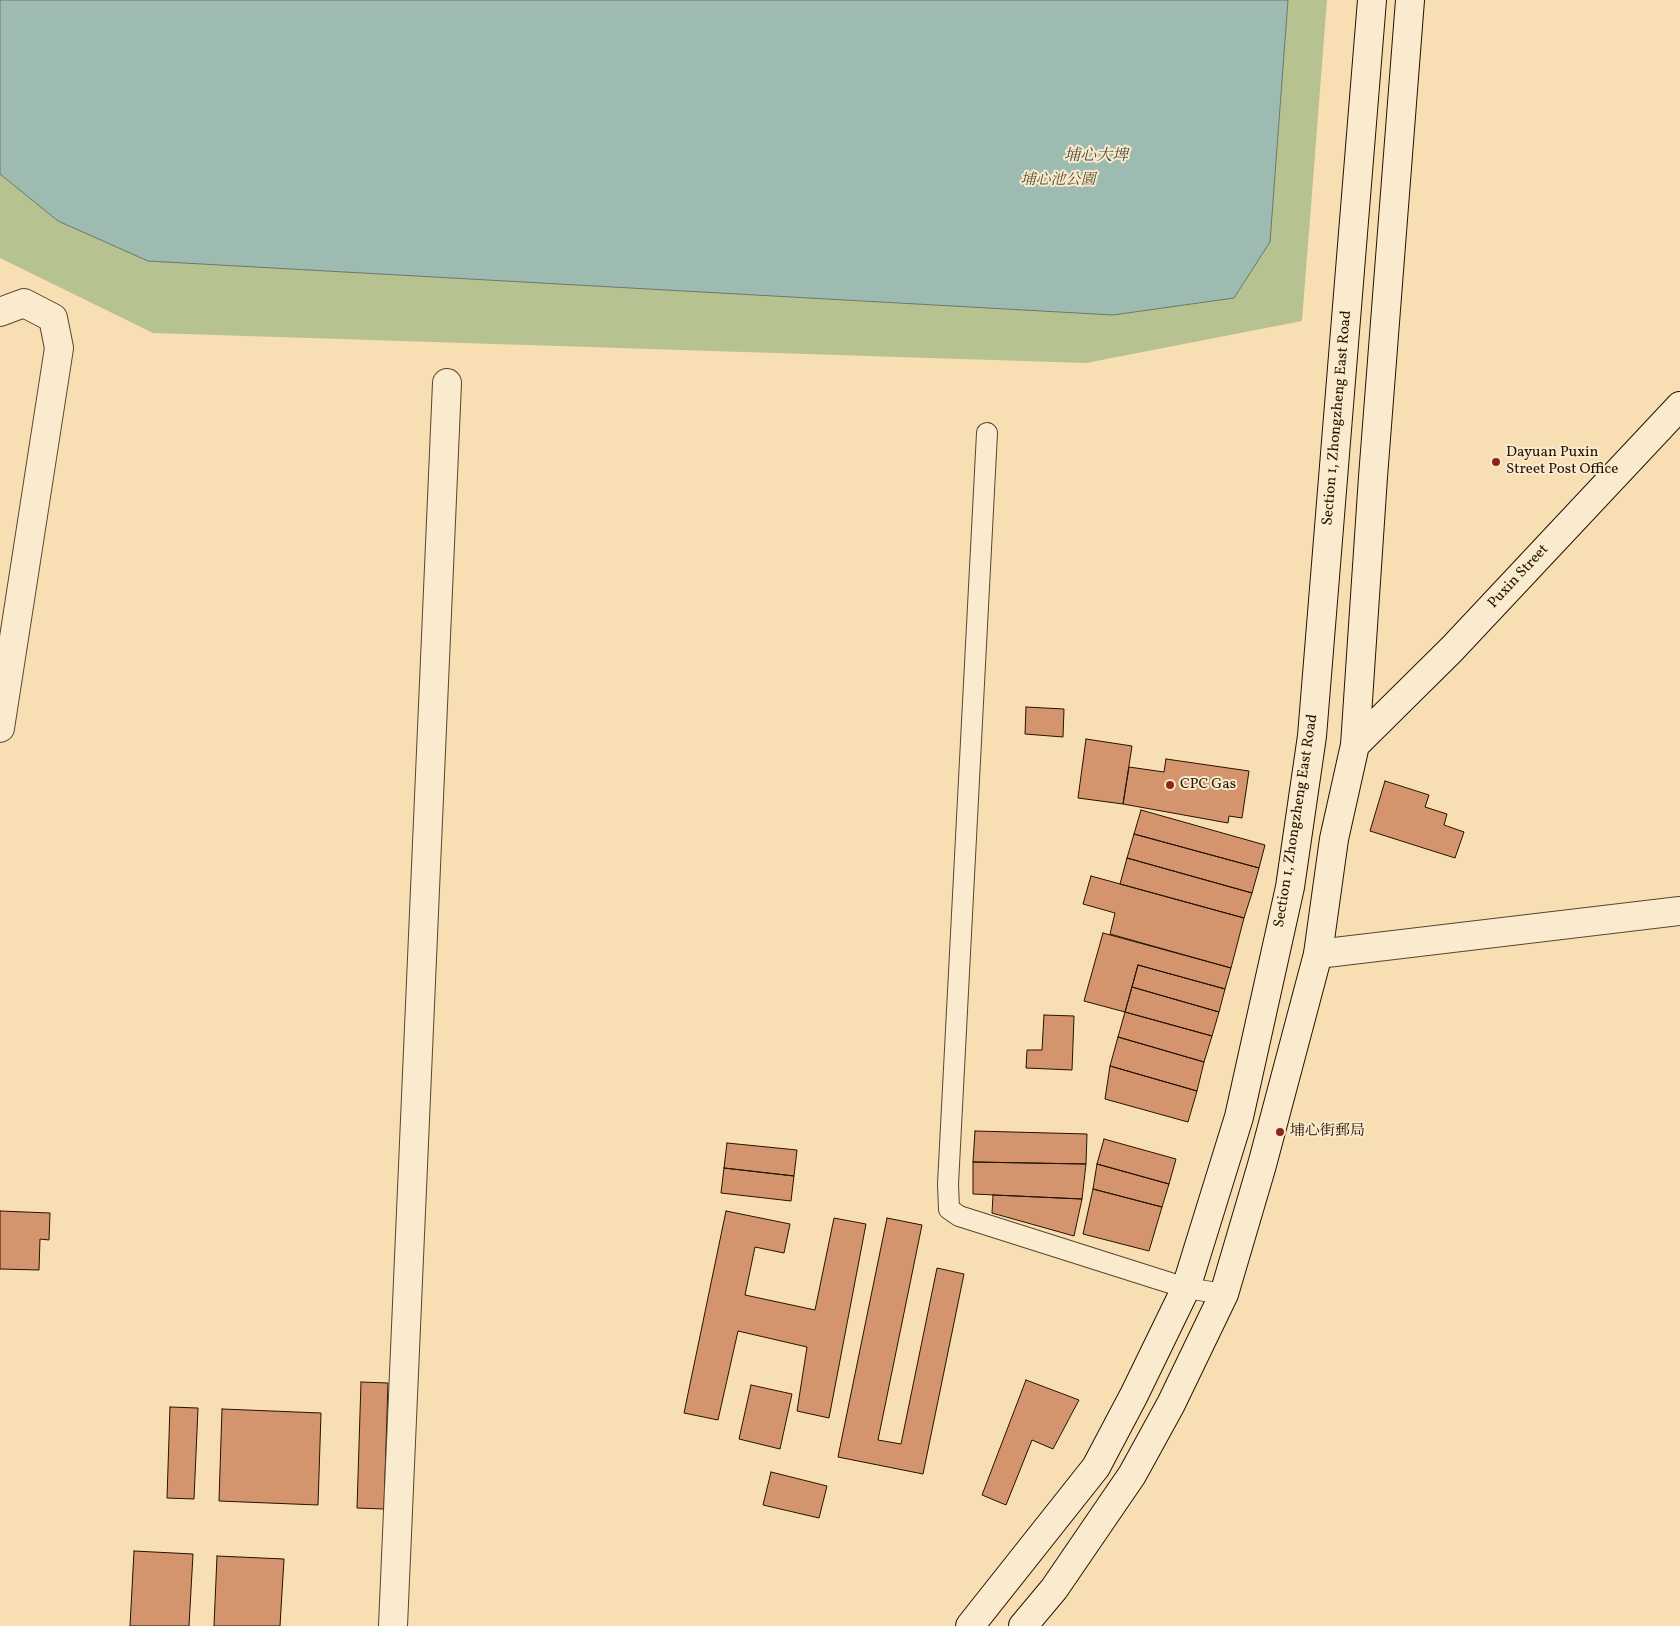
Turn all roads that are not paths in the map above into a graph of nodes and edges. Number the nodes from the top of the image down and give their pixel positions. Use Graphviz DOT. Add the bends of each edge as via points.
graph roads {
  1 [pos="1372,0"];
  2 [pos="1410,0"];
  3 [pos="0,312"];
  4 [pos="447,383"];
  5 [pos="1680,406"];
  6 [pos="987,433"];
  7 [pos="0,728"];
  8 [pos="1312,736"];
  9 [pos="1355,745"];
  10 [pos="1680,911"];
  11 [pos="1318,954"];
  12 [pos="1186,1288"];
  13 [pos="1224,1294"];
  14 [pos="393,1626"];
  15 [pos="970,1626"];
  16 [pos="1023,1626"];
  1 -- 8 [label="main road, Section 1, Zhongzheng East Road"];
  2 -- 9 [label="main road"];
  3 -- 7 [label="main road" via="24,303 54,318 59,348"];
  4 -- 14 [label="main road"];
  5 -- 9 [label="main road, Puxin Street" via="1452,649"];
  6 -- 12 [label="lane" via="949,1208 959,1216"];
  8 -- 9 [label="main road"];
  8 -- 12 [label="main road, Section 1, Zhongzheng East Road" via="1290,887 1239,1117"];
  9 -- 11 [label="main road" via="1334,839"];
  10 -- 11 [label="main road"];
  11 -- 13 [label="main road" via="1262,1166"];
  12 -- 13 [label="lane"];
  12 -- 15 [label="main road, Section 1, Zhongzheng East Road" via="1096,1467"];
  13 -- 16 [label="main road" via="1132,1476 1054,1589"];
}
